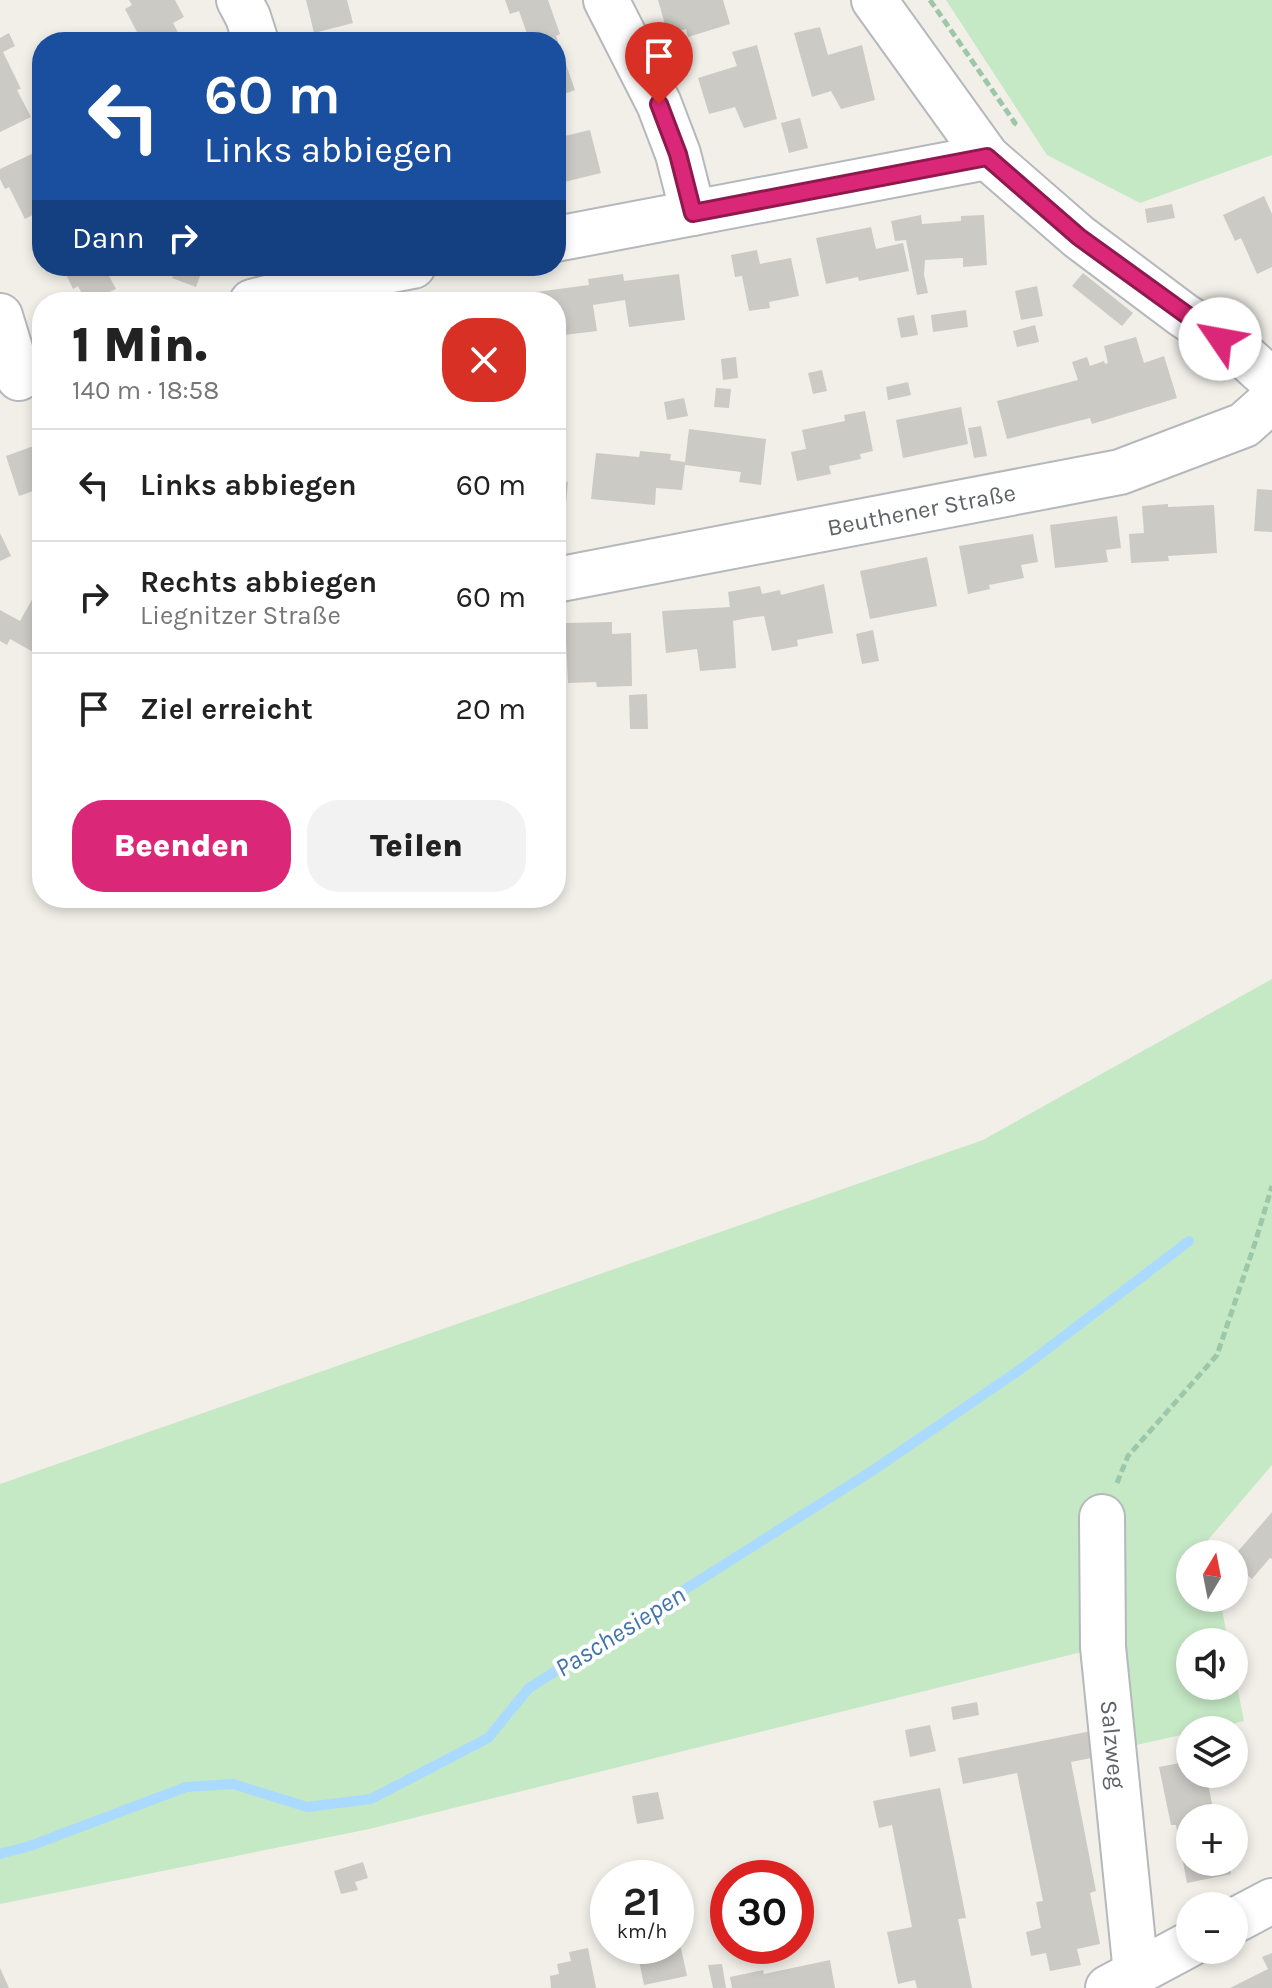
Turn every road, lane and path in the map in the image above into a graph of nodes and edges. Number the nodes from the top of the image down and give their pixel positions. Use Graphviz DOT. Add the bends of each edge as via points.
graph roads {
  1 [pos="239,0"];
  2 [pos="606,0"];
  3 [pos="874,0"];
  4 [pos="253,32"];
  5 [pos="987,157"];
  6 [pos="693,213"];
  7 [pos="566,237"];
  8 [pos="314,276"];
  9 [pos="276,292"];
  10 [pos="0,316"];
  11 [pos="20,378"];
  12 [pos="1272,381"];
  13 [pos="1272,400"];
  14 [pos="566,578"];
  15 [pos="1272,1186"];
  16 [pos="1102,1517"];
  17 [pos="1272,1901"];
  18 [pos="1248,1914"];
  19 [pos="1176,1951"];
  20 [pos="1122,1980"];
  1 -- 4 [label="street"];
  2 -- 6 [label="street" via="659,104"];
  3 -- 5 [label="street"];
  5 -- 6 [label="street"];
  5 -- 12 [label="street" via="1079,237 1238,350"];
  6 -- 7 [label="street"];
  8 -- 9 [label="street"];
  10 -- 11 [label="street"];
  13 -- 14 [label="street, Beuthener Straße" via="1244,425 1120,472"];
  15 -- 16 [label="path" via="1217,1355 1128,1456"];
  16 -- 20 [label="street, Salzweg" via="1103,1647"];
  17 -- 18 [label="street"];
  19 -- 20 [label="street, Salzweg"];
}
